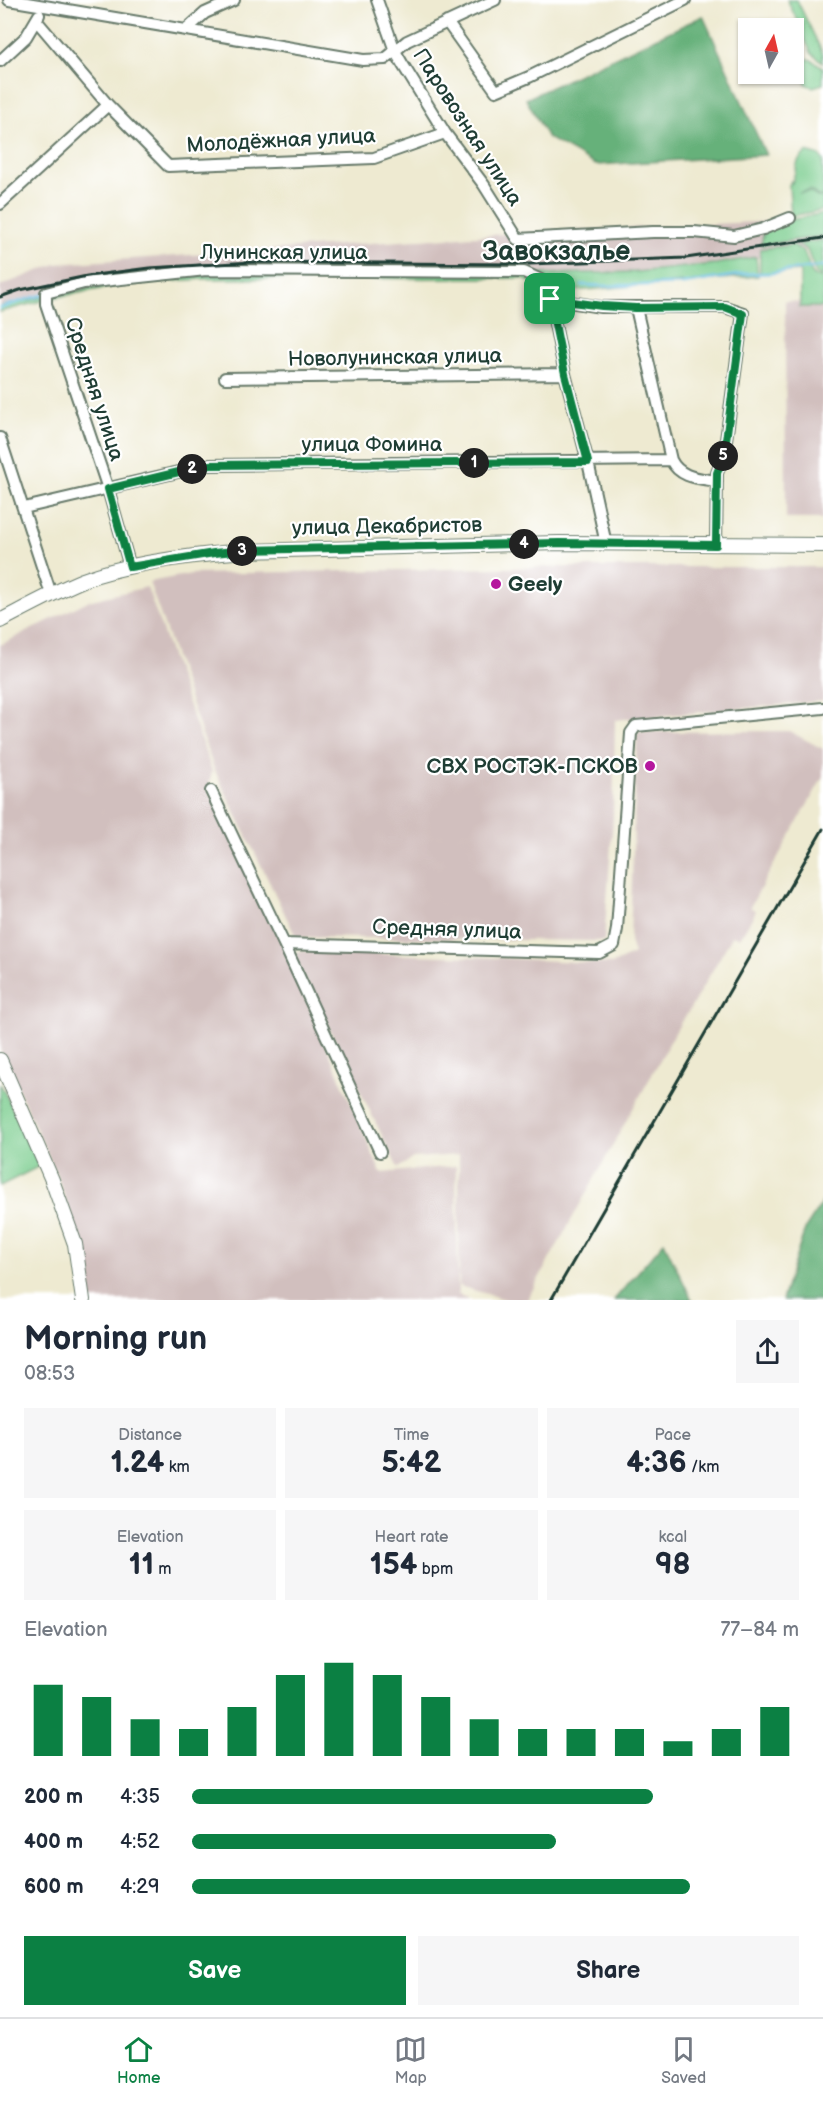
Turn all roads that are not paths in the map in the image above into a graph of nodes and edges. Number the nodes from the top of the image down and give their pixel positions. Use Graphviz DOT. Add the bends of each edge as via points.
graph roads {
  1 [pos="9,0"];
  2 [pos="234,0"];
  3 [pos="377,0"];
  4 [pos="495,0"];
  5 [pos="685,0"];
  6 [pos="48,3"];
  7 [pos="36,20"];
  8 [pos="447,22"];
  9 [pos="186,30"];
  10 [pos="395,51"];
  11 [pos="0,61"];
  12 [pos="108,105"];
  13 [pos="445,133"];
  14 [pos="0,204"];
  15 [pos="790,218"];
  16 [pos="46,293"];
  17 [pos="550,299"];
  18 [pos="636,308"];
  19 [pos="565,374"];
  20 [pos="225,378"];
  21 [pos="0,438"];
  22 [pos="671,460"];
  23 [pos="588,462"];
  24 [pos="717,481"];
  25 [pos="108,489"];
  26 [pos="24,508"];
  27 [pos="606,544"];
  28 [pos="716,545"];
  29 [pos="823,545"];
  30 [pos="130,567"];
  31 [pos="51,594"];
  32 [pos="0,621"];
  33 [pos="823,708"];
  34 [pos="211,791"];
  35 [pos="284,944"];
  36 [pos="0,1060"];
  37 [pos="380,1152"];
  38 [pos="83,1300"];
  1 -- 6 [label="street"];
  2 -- 9 [label="street" via="205,13"];
  3 -- 10 [label="street, Паровозная улица"];
  4 -- 8 [label="street"];
  5 -- 8 [label="street" via="496,91"];
  6 -- 7 [label="street"];
  6 -- 9 [label="street"];
  7 -- 11 [label="street" via="26,37"];
  7 -- 12 [label="street, Молодёжная улица"];
  8 -- 10 [label="street" via="408,40"];
  9 -- 10 [label="street" via="363,60 385,59"];
  10 -- 13 [label="street, Паровозная улица"];
  12 -- 13 [label="street, Молодёжная улица" via="168,166 374,158"];
  12 -- 14 [label="street"];
  13 -- 15 [label="street, Паровозная улица" via="518,239 652,232 734,236"];
  16 -- 17 [label="street, Лунинская улица" via="84,283 206,270 524,272 541,280"];
  16 -- 25 [label="street, Средняя улица" via="46,304"];
  17 -- 18 [label="street"];
  17 -- 19 [label="street"];
  18 -- 22 [label="street"];
  18 -- 24 [label="street" via="725,307 743,314"];
  19 -- 20 [label="street, Новолунинская улица"];
  19 -- 23 [label="street"];
  21 -- 26 [label="street"];
  22 -- 23 [label="street, улица Фомина"];
  22 -- 24 [label="street" via="683,474"];
  23 -- 25 [label="street, улица Фомина" via="208,465"];
  23 -- 27 [label="street"];
  24 -- 28 [label="street"];
  25 -- 26 [label="street, улица Фомина"];
  25 -- 30 [label="street, Средняя улица"];
  26 -- 31 [label="street"];
  27 -- 28 [label="street, улица Декабристов"];
  27 -- 30 [label="street, улица Декабристов" via="245,550"];
  28 -- 29 [label="street, улица Декабристов"];
  30 -- 31 [label="street, улица Декабристов" via="85,579"];
  31 -- 32 [label="street, улица Декабристов"];
  33 -- 35 [label="street, Средняя улица" via="636,726 631,733 614,945 599,953"];
  34 -- 35 [label="street"];
  35 -- 37 [label="street"];
  36 -- 38 [label="street" via="75,1244"];
}
